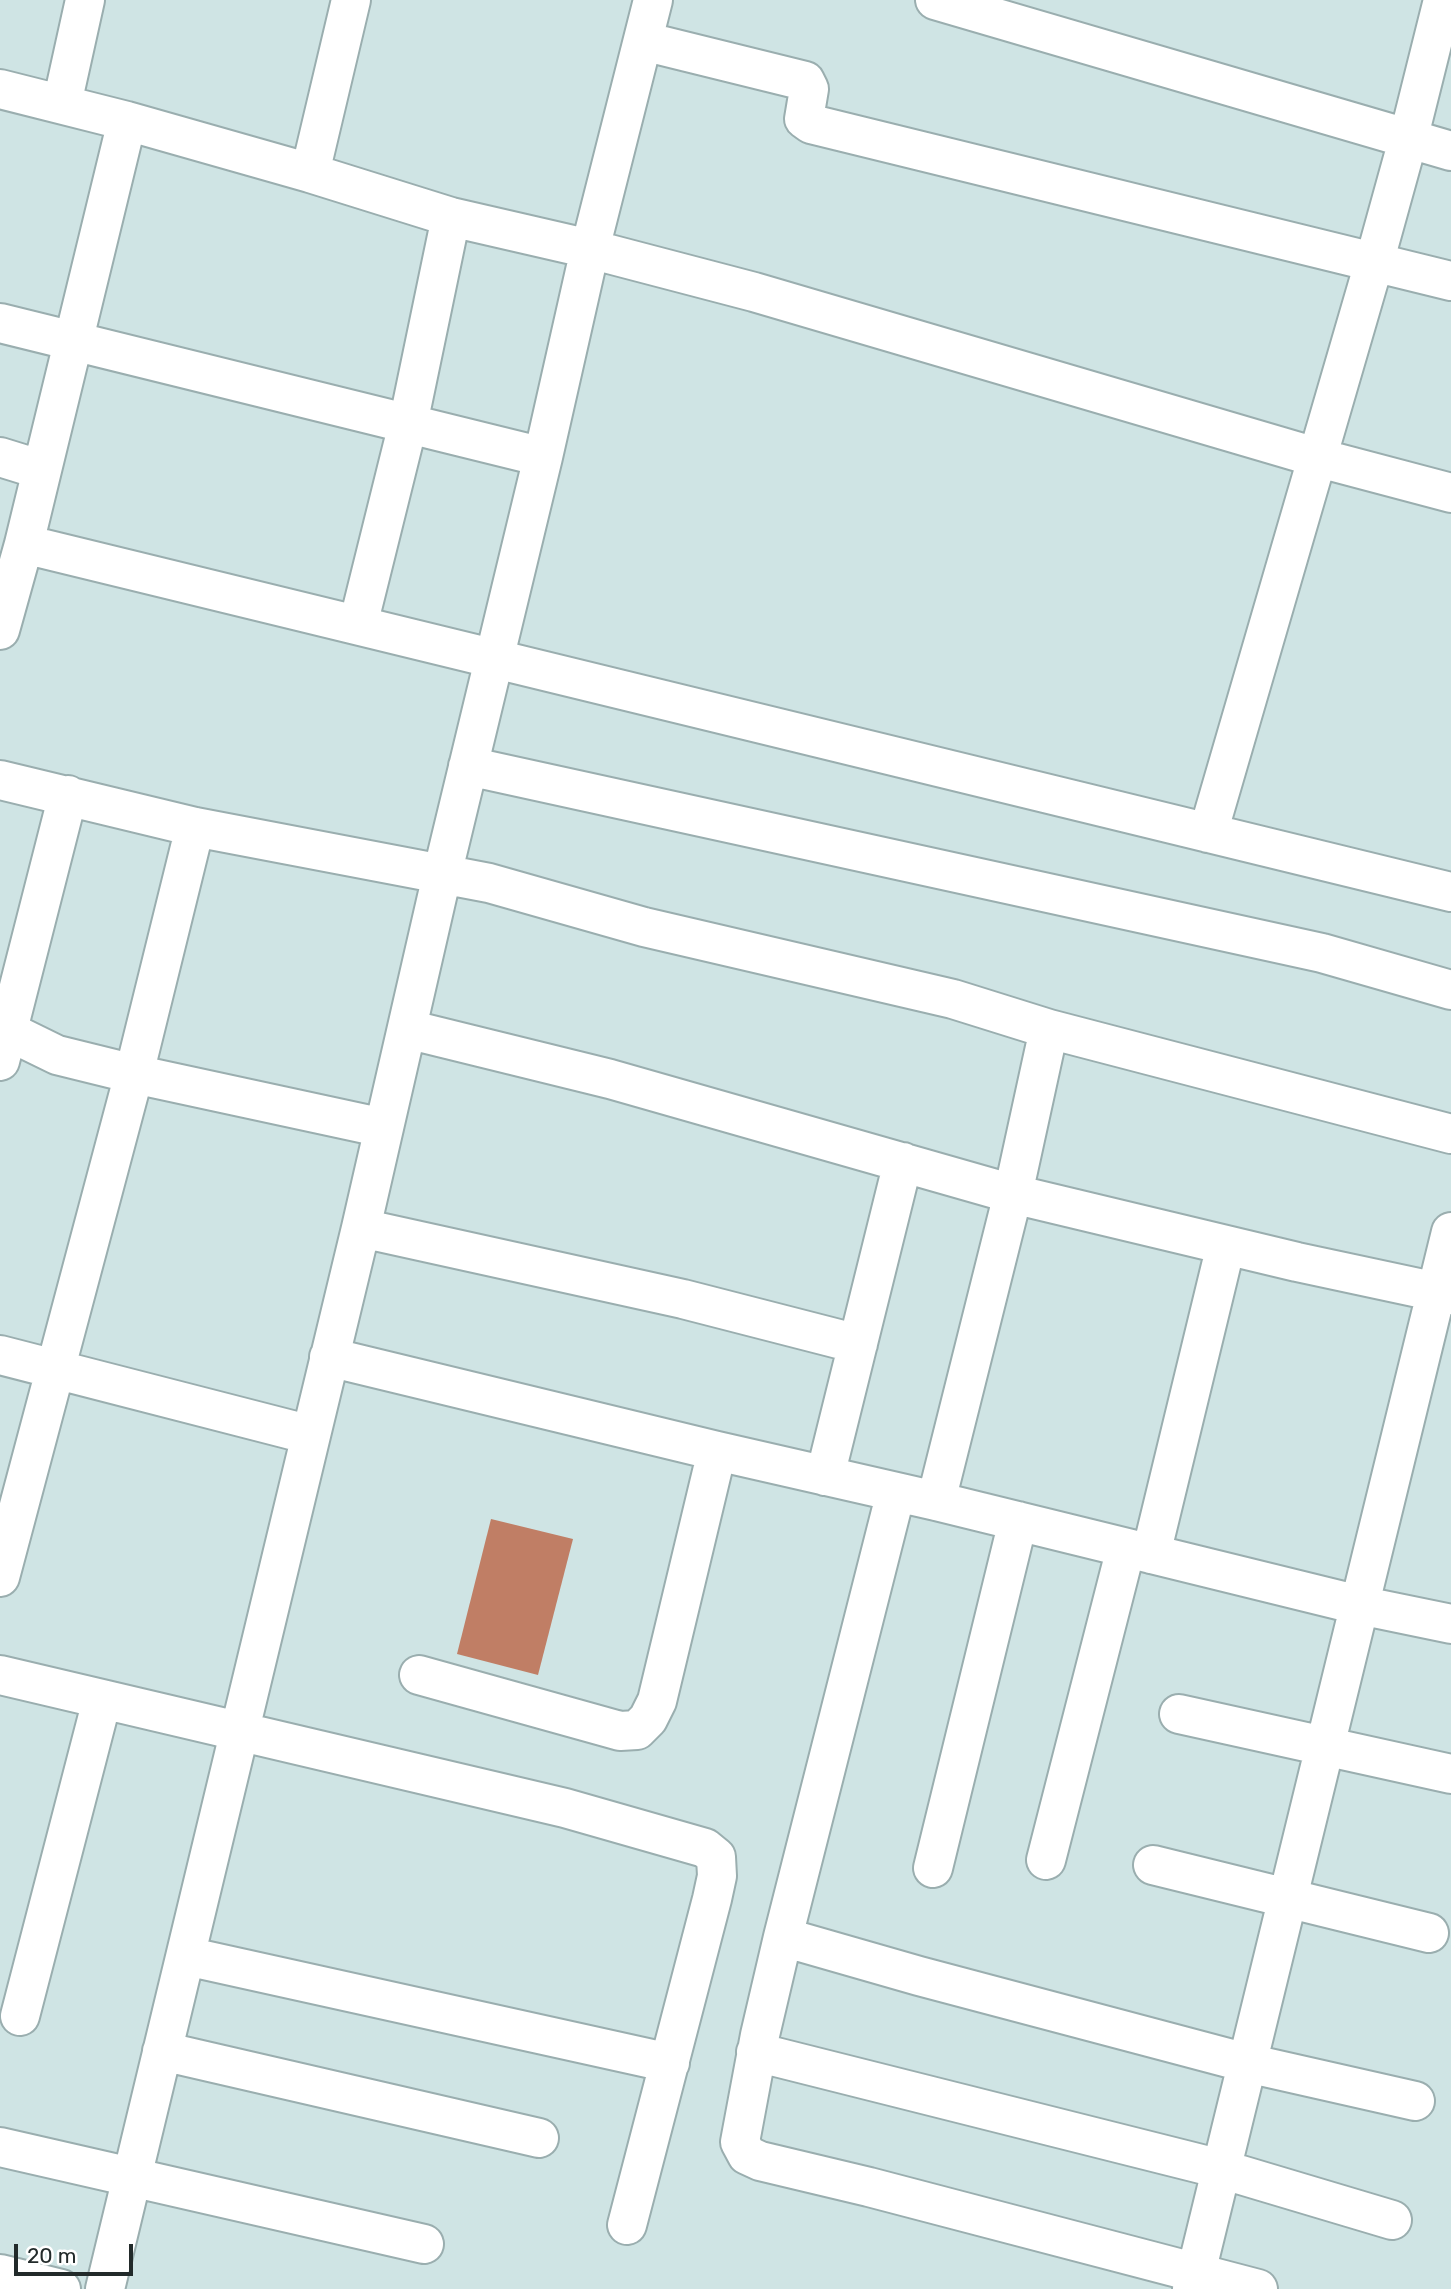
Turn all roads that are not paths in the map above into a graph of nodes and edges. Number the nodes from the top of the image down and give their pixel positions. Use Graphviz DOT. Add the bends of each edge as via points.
graph roads {
  1 [pos="85,0"];
  2 [pos="351,0"];
  3 [pos="653,0"];
  4 [pos="935,0"];
  5 [pos="1443,0"];
  6 [pos="643,41"];
  7 [pos="0,89"];
  8 [pos="62,104"];
  9 [pos="127,121"];
  10 [pos="1408,140"];
  11 [pos="1451,151"];
  12 [pos="310,173"];
  13 [pos="451,217"];
  14 [pos="590,249"];
  15 [pos="1374,262"];
  16 [pos="1451,281"];
  17 [pos="0,323"];
  18 [pos="74,342"];
  19 [pos="408,424"];
  20 [pos="0,457"];
  21 [pos="543,457"];
  22 [pos="1319,458"];
  23 [pos="42,470"];
  24 [pos="1451,493"];
  25 [pos="24,544"];
  26 [pos="2,611"];
  27 [pos="358,625"];
  28 [pos="495,659"];
  29 [pos="468,766"];
  30 [pos="0,780"];
  31 [pos="68,795"];
  32 [pos="195,827"];
  33 [pos="1208,833"];
  34 [pos="442,875"];
  35 [pos="1451,892"];
  36 [pos="1451,990"];
  37 [pos="407,1029"];
  38 [pos="1049,1029"];
  39 [pos="3,1039"];
  40 [pos="134,1074"];
  41 [pos="384,1128"];
  42 [pos="1451,1134"];
  43 [pos="903,1162"];
  44 [pos="1013,1194"];
  45 [pos="361,1228"];
  46 [pos="1451,1232"];
  47 [pos="1226,1245"];
  48 [pos="1444,1293"];
  49 [pos="858,1344"];
  50 [pos="0,1355"];
  51 [pos="329,1357"];
  52 [pos="54,1370"];
  53 [pos="311,1435"];
  54 [pos="717,1451"];
  55 [pos="825,1476"];
  56 [pos="896,1492"];
  57 [pos="936,1501"];
  58 [pos="1018,1521"];
  59 [pos="1139,1551"];
  60 [pos="0,1577"];
  61 [pos="1359,1605"];
  62 [pos="1450,1619"];
  63 [pos="0,1675"];
  64 [pos="419,1675"];
  65 [pos="102,1700"];
  66 [pos="1179,1714"];
  67 [pos="238,1733"];
  68 [pos="1324,1747"];
  69 [pos="1451,1774"];
  70 [pos="1046,1860"];
  71 [pos="1153,1865"];
  72 [pos="933,1868"];
  73 [pos="1287,1899"];
  74 [pos="1429,1933"];
  75 [pos="783,1937"];
  76 [pos="186,1956"];
  77 [pos="20,2016"];
  78 [pos="162,2051"];
  79 [pos="756,2052"];
  80 [pos="670,2063"];
  81 [pos="1247,2063"];
  82 [pos="1415,2101"];
  83 [pos="539,2138"];
  84 [pos="0,2147"];
  85 [pos="1221,2169"];
  86 [pos="131,2175"];
  87 [pos="1392,2220"];
  88 [pos="627,2225"];
  89 [pos="425,2244"];
  90 [pos="0,2274"];
  91 [pos="1193,2281"];
  92 [pos="61,2289"];
  93 [pos="105,2289"];
  94 [pos="1258,2289"];
  1 -- 8 [label="street"];
  2 -- 12 [label="street"];
  3 -- 6 [label="street"];
  4 -- 10 [label="street"];
  5 -- 10 [label="street"];
  6 -- 14 [label="street"];
  6 -- 15 [label="street" via="805,80 809,89 804,119 811,124"];
  7 -- 8 [label="street"];
  8 -- 9 [label="street"];
  9 -- 12 [label="street"];
  9 -- 18 [label="street"];
  10 -- 11 [label="street"];
  10 -- 15 [label="street"];
  12 -- 13 [label="street"];
  13 -- 14 [label="street"];
  13 -- 19 [label="street"];
  14 -- 21 [label="street"];
  14 -- 22 [label="street" via="754,292"];
  15 -- 16 [label="street"];
  15 -- 22 [label="street"];
  17 -- 18 [label="street"];
  18 -- 19 [label="street"];
  18 -- 23 [label="street"];
  19 -- 21 [label="street"];
  19 -- 27 [label="street"];
  20 -- 23 [label="street"];
  21 -- 28 [label="street"];
  22 -- 24 [label="street"];
  22 -- 33 [label="street"];
  23 -- 25 [label="street"];
  25 -- 26 [label="street"];
  25 -- 27 [label="street"];
  27 -- 28 [label="street"];
  28 -- 29 [label="street"];
  28 -- 33 [label="street"];
  29 -- 34 [label="street"];
  29 -- 36 [label="street" via="1322,953"];
  30 -- 31 [label="street"];
  31 -- 32 [label="street"];
  31 -- 39 [label="street"];
  32 -- 34 [label="street"];
  32 -- 40 [label="street"];
  33 -- 35 [label="street"];
  34 -- 37 [label="street"];
  34 -- 38 [label="street" via="489,883 644,928 953,999"];
  37 -- 41 [label="street"];
  37 -- 43 [label="street" via="610,1079"];
  38 -- 42 [label="street"];
  38 -- 44 [label="street"];
  39 -- 40 [label="street"];
  40 -- 41 [label="street"];
  40 -- 52 [label="street"];
  41 -- 45 [label="street"];
  43 -- 44 [label="street"];
  43 -- 49 [label="street"];
  44 -- 47 [label="street"];
  44 -- 57 [label="street"];
  45 -- 49 [label="street" via="683,1299"];
  45 -- 51 [label="street"];
  46 -- 48 [label="street"];
  47 -- 48 [label="street"];
  47 -- 59 [label="street"];
  48 -- 61 [label="street"];
  49 -- 55 [label="street"];
  50 -- 52 [label="street"];
  51 -- 53 [label="street"];
  51 -- 54 [label="street"];
  52 -- 53 [label="street"];
  52 -- 60 [label="street"];
  53 -- 67 [label="street"];
  54 -- 55 [label="street"];
  54 -- 64 [label="street" via="657,1701 649,1719 637,1730 620,1731"];
  55 -- 56 [label="street"];
  56 -- 57 [label="street"];
  56 -- 75 [label="street"];
  57 -- 58 [label="street"];
  58 -- 59 [label="street"];
  58 -- 72 [label="street"];
  59 -- 61 [label="street"];
  59 -- 70 [label="street"];
  61 -- 62 [label="street"];
  61 -- 68 [label="street"];
  63 -- 65 [label="street"];
  65 -- 67 [label="street"];
  65 -- 77 [label="street"];
  66 -- 68 [label="street"];
  67 -- 76 [label="street"];
  67 -- 80 [label="street" via="565,1808 705,1848 716,1857 717,1876"];
  68 -- 69 [label="street"];
  68 -- 73 [label="street"];
  71 -- 73 [label="street"];
  73 -- 74 [label="street"];
  73 -- 81 [label="street"];
  75 -- 79 [label="street"];
  75 -- 81 [label="street"];
  76 -- 78 [label="street"];
  76 -- 80 [label="street"];
  78 -- 83 [label="street"];
  78 -- 86 [label="street"];
  79 -- 85 [label="street"];
  79 -- 91 [label="street" via="740,2141 747,2155"];
  80 -- 88 [label="street"];
  81 -- 82 [label="street"];
  81 -- 85 [label="street"];
  84 -- 86 [label="street"];
  85 -- 87 [label="street"];
  85 -- 91 [label="street"];
  86 -- 89 [label="street"];
  86 -- 93 [label="street"];
  90 -- 92 [label="street"];
  91 -- 94 [label="street"];
}
